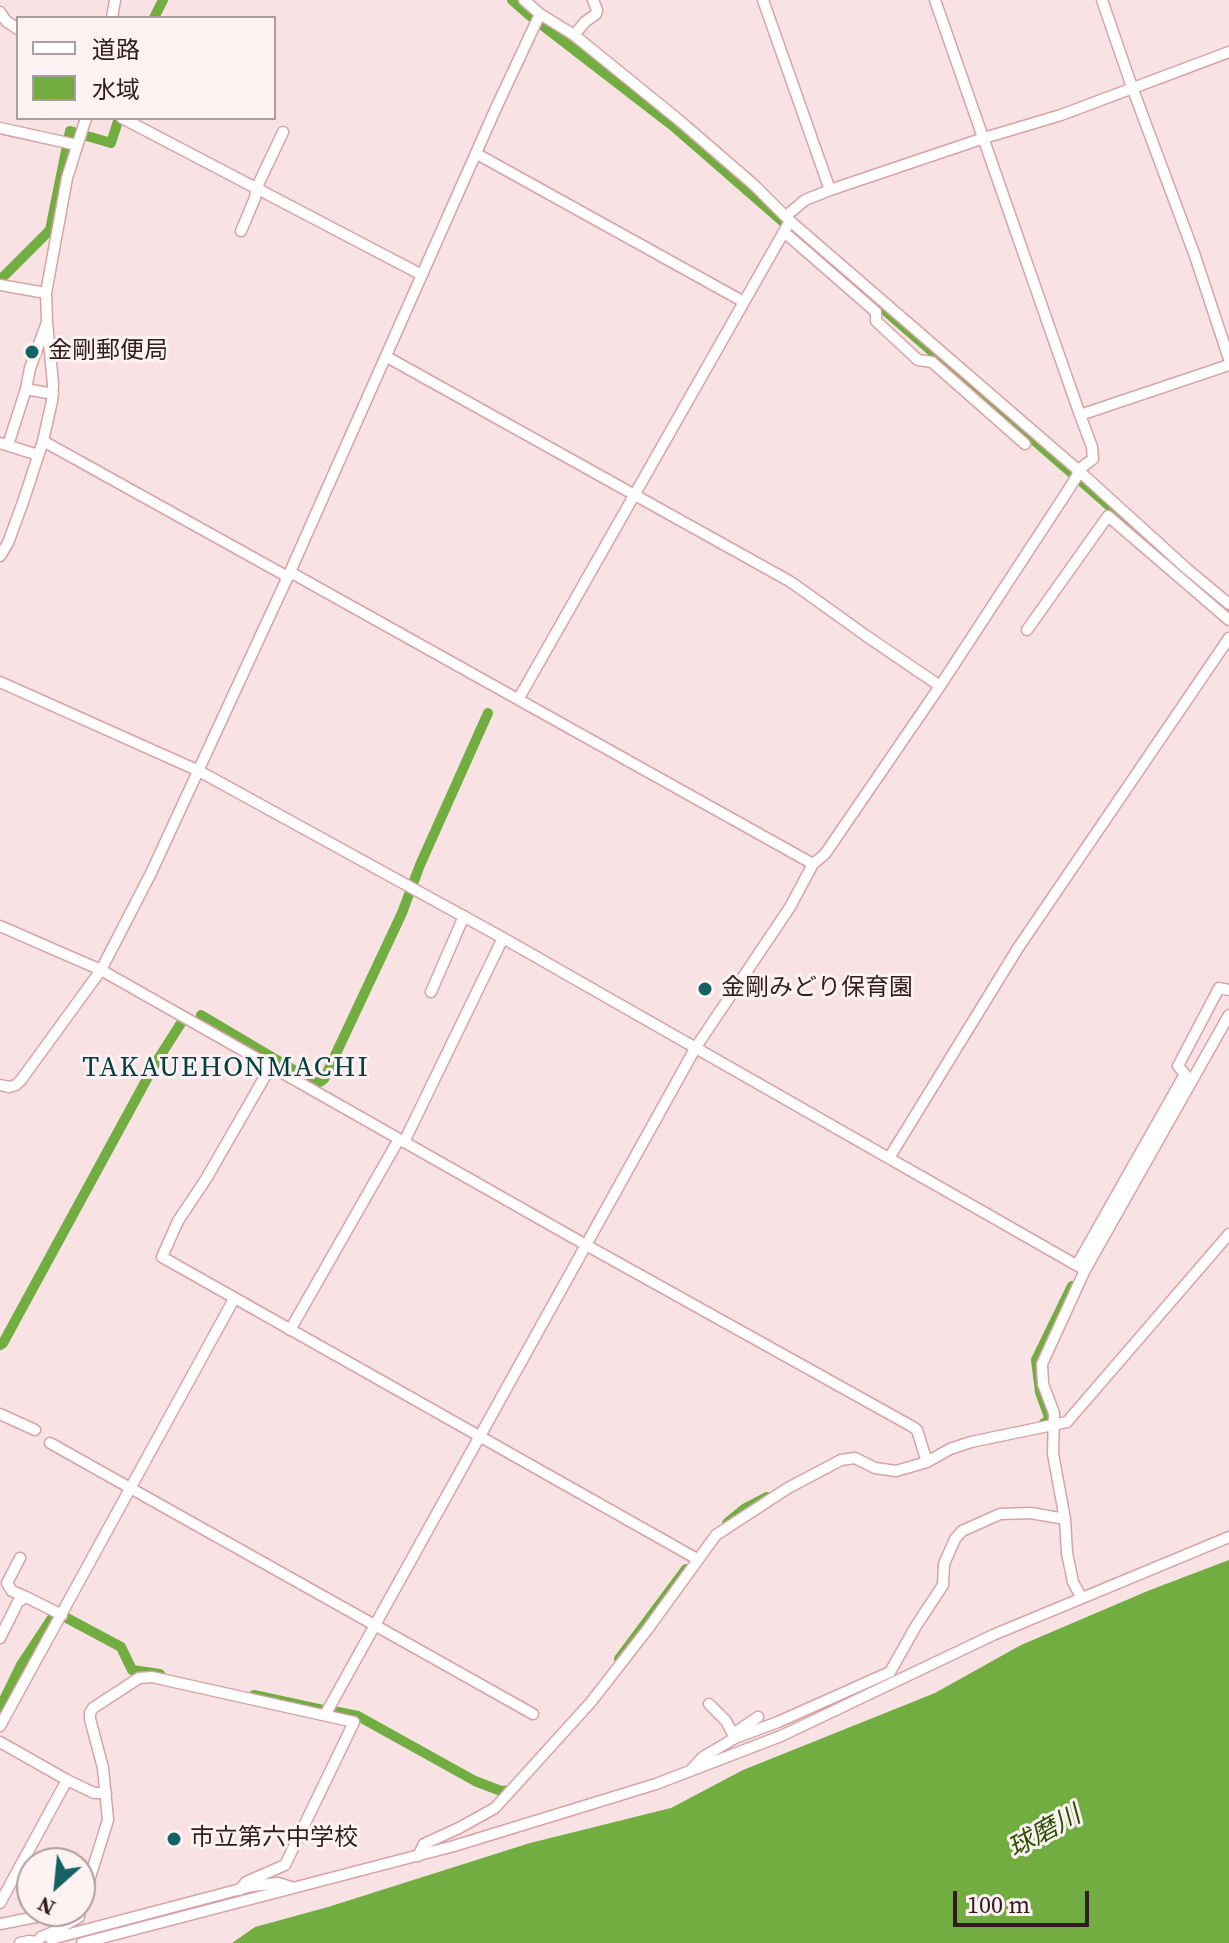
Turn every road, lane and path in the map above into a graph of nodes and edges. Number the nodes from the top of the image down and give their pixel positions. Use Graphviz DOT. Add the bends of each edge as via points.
graph roads {
  1 [pos="524,0"];
  2 [pos="593,0"];
  3 [pos="763,0"];
  4 [pos="935,0"];
  5 [pos="1102,0"];
  6 [pos="0,12"];
  7 [pos="538,19"];
  8 [pos="16,28"];
  9 [pos="574,35"];
  10 [pos="1229,52"];
  11 [pos="1132,87"];
  12 [pos="85,120"];
  13 [pos="125,120"];
  14 [pos="0,128"];
  15 [pos="283,132"];
  16 [pos="985,140"];
  17 [pos="77,144"];
  18 [pos="477,154"];
  19 [pos="256,189"];
  20 [pos="830,190"];
  21 [pos="788,218"];
  22 [pos="241,231"];
  23 [pos="784,232"];
  24 [pos="422,275"];
  25 [pos="0,285"];
  26 [pos="46,293"];
  27 [pos="744,302"];
  28 [pos="47,323"];
  29 [pos="387,357"];
  30 [pos="1229,362"];
  31 [pos="26,389"];
  32 [pos="53,394"];
  33 [pos="1080,415"];
  34 [pos="43,441"];
  35 [pos="4,444"];
  36 [pos="1025,444"];
  37 [pos="38,455"];
  38 [pos="1078,470"];
  39 [pos="638,496"];
  40 [pos="0,556"];
  41 [pos="289,575"];
  42 [pos="1229,604"];
  43 [pos="1229,620"];
  44 [pos="1027,630"];
  45 [pos="1229,638"];
  46 [pos="0,682"];
  47 [pos="940,686"];
  48 [pos="519,698"];
  49 [pos="199,771"];
  50 [pos="813,864"];
  51 [pos="464,916"];
  52 [pos="0,926"];
  53 [pos="503,938"];
  54 [pos="101,970"];
  55 [pos="1229,990"];
  56 [pos="431,992"];
  57 [pos="1229,1015"];
  58 [pos="696,1047"];
  59 [pos="271,1066"];
  60 [pos="0,1085"];
  61 [pos="402,1140"];
  62 [pos="889,1158"];
  63 [pos="1229,1234"];
  64 [pos="586,1245"];
  65 [pos="1081,1267"];
  66 [pos="234,1299"];
  67 [pos="290,1330"];
  68 [pos="0,1414"];
  69 [pos="1054,1425"];
  70 [pos="35,1430"];
  71 [pos="480,1436"];
  72 [pos="50,1443"];
  73 [pos="927,1462"];
  74 [pos="130,1488"];
  75 [pos="1065,1519"];
  76 [pos="1229,1537"];
  77 [pos="20,1558"];
  78 [pos="697,1559"];
  79 [pos="26,1597"];
  80 [pos="1081,1597"];
  81 [pos="62,1615"];
  82 [pos="375,1625"];
  83 [pos="0,1638"];
  84 [pos="709,1704"];
  85 [pos="533,1714"];
  86 [pos="325,1715"];
  87 [pos="758,1717"];
  88 [pos="0,1726"];
  89 [pos="734,1736"];
  90 [pos="0,1742"];
  91 [pos="690,1771"];
  92 [pos="67,1780"];
  93 [pos="106,1793"];
  94 [pos="418,1856"];
  95 [pos="96,1858"];
  96 [pos="293,1888"];
  97 [pos="240,1890"];
  98 [pos="0,1903"];
  99 [pos="62,1927"];
  100 [pos="35,1942"];
  101 [pos="20,1943"];
  102 [pos="82,1943"];
  1 -- 7 [label="street"];
  2 -- 9 [label="street" via="596,14"];
  3 -- 20 [label="street"];
  4 -- 16 [label="street"];
  5 -- 11 [label="street"];
  6 -- 8 [label="street"];
  7 -- 9 [label="street"];
  7 -- 18 [label="street"];
  9 -- 21 [label="street"];
  10 -- 11 [label="street"];
  11 -- 16 [label="street"];
  11 -- 30 [label="street"];
  12 -- 17 [label="street"];
  13 -- 19 [label="street"];
  14 -- 17 [label="street"];
  15 -- 19 [label="street"];
  16 -- 20 [label="street"];
  16 -- 33 [label="street"];
  17 -- 26 [label="street"];
  18 -- 24 [label="street"];
  18 -- 27 [label="street"];
  19 -- 22 [label="street"];
  19 -- 24 [label="street"];
  20 -- 21 [label="street" via="796,206"];
  21 -- 23 [label="street"];
  21 -- 38 [label="street"];
  23 -- 27 [label="street"];
  23 -- 36 [label="street" via="876,312 876,321 918,360 932,362"];
  24 -- 29 [label="street"];
  25 -- 26 [label="street"];
  26 -- 28 [label="street"];
  27 -- 39 [label="street"];
  28 -- 31 [label="street"];
  28 -- 32 [label="street"];
  29 -- 39 [label="street"];
  29 -- 41 [label="street"];
  30 -- 33 [label="street"];
  31 -- 32 [label="street"];
  31 -- 35 [label="street"];
  32 -- 34 [label="street"];
  33 -- 38 [label="street" via="1093,459"];
  34 -- 37 [label="street"];
  34 -- 41 [label="street"];
  35 -- 37 [label="street"];
  37 -- 40 [label="street"];
  38 -- 42 [label="street"];
  38 -- 47 [label="street"];
  39 -- 47 [label="street" via="791,582"];
  39 -- 48 [label="street"];
  41 -- 48 [label="street"];
  41 -- 49 [label="street"];
  43 -- 44 [label="street" via="1108,516"];
  45 -- 62 [label="street" via="1018,948"];
  46 -- 49 [label="street"];
  47 -- 50 [label="street"];
  48 -- 50 [label="street"];
  49 -- 51 [label="street"];
  49 -- 54 [label="street"];
  50 -- 58 [label="street"];
  51 -- 53 [label="street"];
  51 -- 56 [label="street"];
  52 -- 54 [label="street"];
  53 -- 58 [label="street"];
  53 -- 61 [label="street"];
  54 -- 59 [label="street"];
  54 -- 60 [label="street" via="21,1080 9,1087"];
  55 -- 65 [label="street" via="1219,988 1178,1066 1185,1074"];
  57 -- 65 [label="street"];
  58 -- 62 [label="street"];
  58 -- 64 [label="street"];
  59 -- 61 [label="street"];
  59 -- 66 [label="street" via="162,1257"];
  61 -- 64 [label="street"];
  61 -- 67 [label="street"];
  62 -- 65 [label="street"];
  63 -- 69 [label="street" via="1067,1422"];
  64 -- 71 [label="street"];
  64 -- 73 [label="street" via="913,1427"];
  65 -- 69 [label="street" via="1042,1364"];
  66 -- 67 [label="street"];
  66 -- 74 [label="street"];
  67 -- 71 [label="street"];
  68 -- 70 [label="street"];
  69 -- 73 [label="street" via="971,1442"];
  69 -- 75 [label="street" via="1053,1454"];
  71 -- 78 [label="street"];
  71 -- 82 [label="street"];
  72 -- 74 [label="street"];
  73 -- 78 [label="street" via="896,1471 855,1458 841,1460 738,1519"];
  74 -- 81 [label="street"];
  74 -- 82 [label="street"];
  75 -- 80 [label="street" via="1070,1568"];
  75 -- 89 [label="street" via="1000,1514 962,1531 944,1564 943,1585 890,1672"];
  76 -- 80 [label="street"];
  77 -- 79 [label="street" via="7,1583"];
  78 -- 94 [label="street" via="591,1702 495,1808 424,1844"];
  79 -- 81 [label="street"];
  79 -- 83 [label="street" via="18,1602"];
  80 -- 91 [label="street" via="781,1736"];
  81 -- 88 [label="street"];
  82 -- 85 [label="street"];
  82 -- 86 [label="street"];
  84 -- 89 [label="street"];
  86 -- 93 [label="street" via="139,1678 90,1713"];
  86 -- 97 [label="street" via="354,1722 285,1865 246,1882"];
  87 -- 89 [label="street"];
  89 -- 91 [label="street"];
  90 -- 92 [label="street"];
  91 -- 94 [label="street"];
  92 -- 93 [label="street"];
  92 -- 98 [label="street"];
  93 -- 95 [label="street" via="108,1820"];
  94 -- 96 [label="street"];
  96 -- 97 [label="street" via="278,1883"];
  96 -- 102 [label="street"];
  97 -- 100 [label="street"];
  99 -- 100 [label="street"];
  100 -- 101 [label="street"];
}
